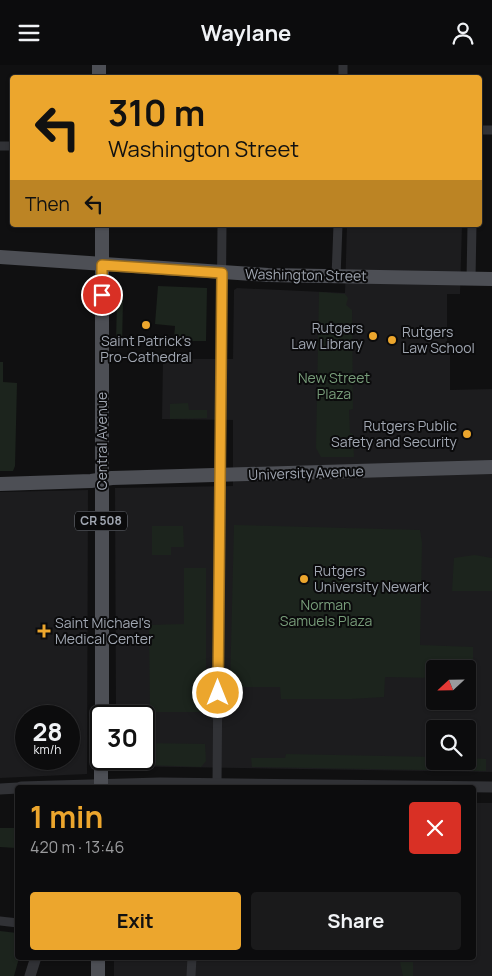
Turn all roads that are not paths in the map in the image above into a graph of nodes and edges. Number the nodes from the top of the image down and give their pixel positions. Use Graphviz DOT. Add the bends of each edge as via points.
graph roads {
  1 [pos="102,227"];
  2 [pos="222,227"];
  3 [pos="338,227"];
  4 [pos="472,227"];
  5 [pos="0,257"];
  6 [pos="102,265"];
  7 [pos="222,273"];
  8 [pos="336,277"];
  9 [pos="471,279"];
  10 [pos="492,279"];
  11 [pos="492,467"];
  12 [pos="220,475"];
  13 [pos="101,480"];
  14 [pos="0,484"];
  15 [pos="102,705"];
  16 [pos="101,770"];
  17 [pos="217,783"];
  18 [pos="100,785"];
  19 [pos="202,785"];
  20 [pos="287,785"];
  21 [pos="476,787"];
  22 [pos="492,787"];
  23 [pos="15,788"];
  24 [pos="0,789"];
  25 [pos="0,921"];
  26 [pos="15,923"];
  27 [pos="35,960"];
  28 [pos="98,960"];
  29 [pos="192,960"];
  30 [pos="30,976"];
  31 [pos="98,976"];
  32 [pos="192,976"];
  1 -- 6 [label="main road, Central Avenue / CR 508"];
  2 -- 7 [label="street"];
  3 -- 8 [label="street"];
  4 -- 9 [label="street"];
  5 -- 6 [label="main road, Washington Street"];
  6 -- 7 [label="main road, Washington Street"];
  6 -- 13 [label="main road, Central Avenue / CR 508"];
  7 -- 8 [label="main road, Washington Street"];
  7 -- 12 [label="street"];
  8 -- 9 [label="main road, Washington Street"];
  9 -- 10 [label="main road, Washington Street"];
  11 -- 12 [label="main road, University Avenue"];
  12 -- 13 [label="main road, University Avenue"];
  12 -- 17 [label="street"];
  13 -- 14 [label="main road, University Avenue"];
  13 -- 15 [label="main road, Central Avenue / CR 508"];
  16 -- 18 [label="main road"];
  17 -- 19 [label="street"];
  17 -- 20 [label="street"];
  21 -- 22 [label="street"];
  23 -- 24 [label="street"];
  25 -- 26 [label="street"];
  27 -- 30 [label="street"];
  28 -- 31 [label="main road"];
  29 -- 32 [label="street"];
}
